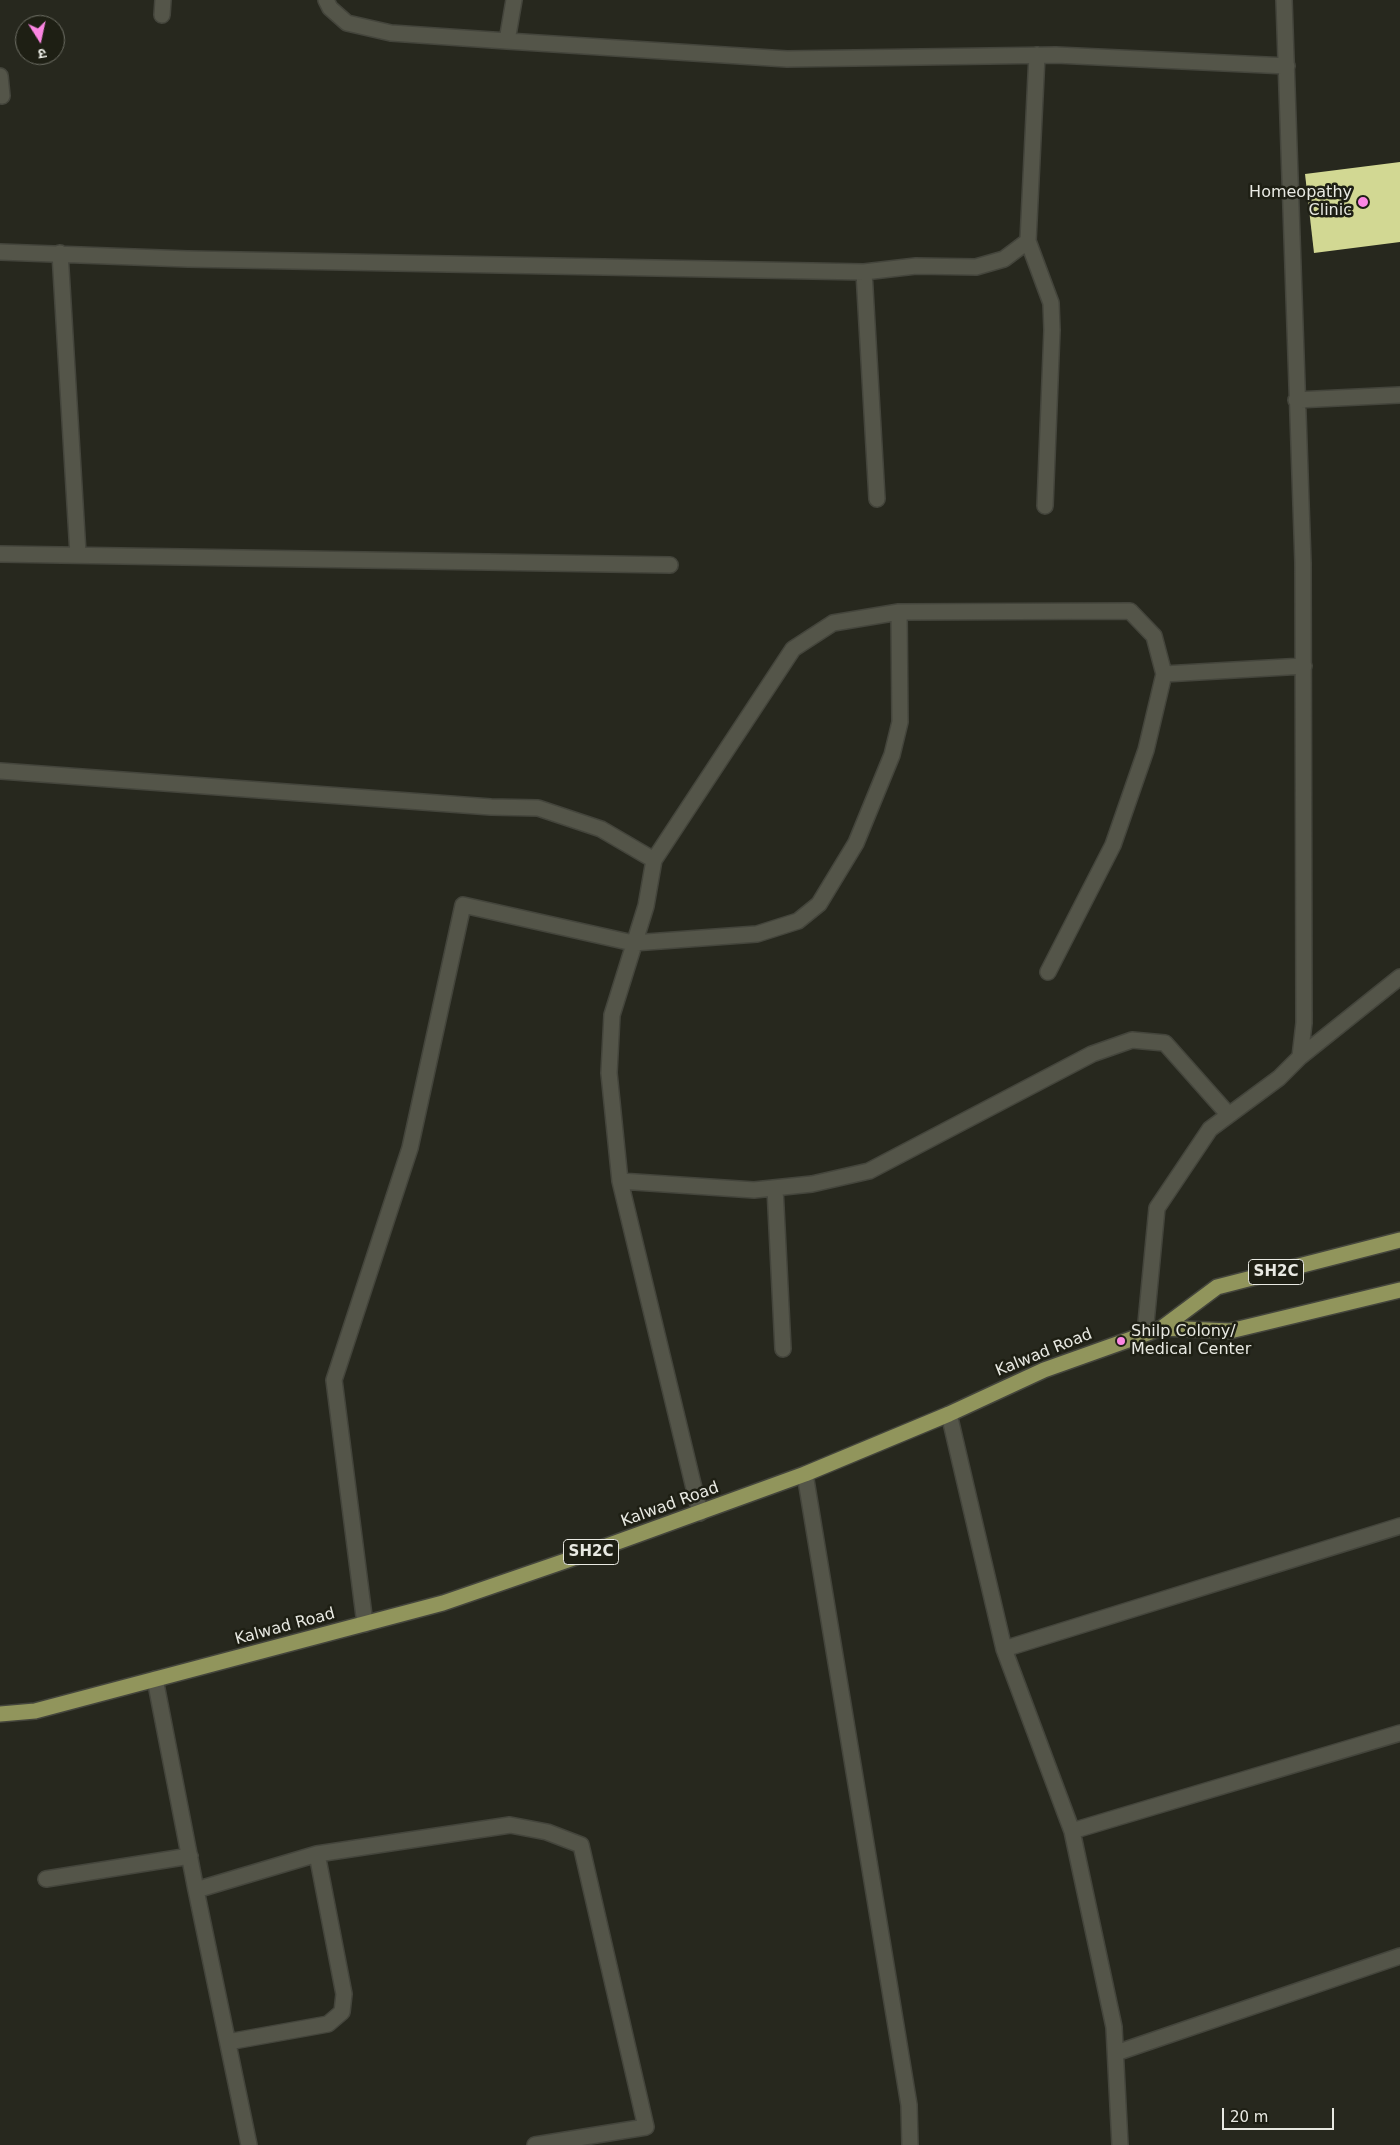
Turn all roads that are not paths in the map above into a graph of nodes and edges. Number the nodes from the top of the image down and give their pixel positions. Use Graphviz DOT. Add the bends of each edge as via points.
graph roads {
  1 [pos="163,0"];
  2 [pos="326,0"];
  3 [pos="514,0"];
  4 [pos="1284,0"];
  5 [pos="162,15"];
  6 [pos="507,41"];
  7 [pos="1037,55"];
  8 [pos="1287,66"];
  9 [pos="0,76"];
  10 [pos="2,96"];
  11 [pos="1028,241"];
  12 [pos="0,252"];
  13 [pos="60,253"];
  14 [pos="864,272"];
  15 [pos="1400,395"];
  16 [pos="1296,400"];
  17 [pos="877,499"];
  18 [pos="1045,506"];
  19 [pos="0,554"];
  20 [pos="78,554"];
  21 [pos="670,564"];
  22 [pos="899,612"];
  23 [pos="1304,666"];
  24 [pos="1164,674"];
  25 [pos="0,771"];
  26 [pos="654,860"];
  27 [pos="633,944"];
  28 [pos="1048,972"];
  29 [pos="1400,977"];
  30 [pos="1300,1057"];
  31 [pos="1228,1114"];
  32 [pos="620,1181"];
  33 [pos="775,1188"];
  34 [pos="1400,1240"];
  35 [pos="1400,1290"];
  36 [pos="1162,1328"];
  37 [pos="1145,1333"];
  38 [pos="783,1349"];
  39 [pos="948,1414"];
  40 [pos="805,1474"];
  41 [pos="700,1513"];
  42 [pos="1400,1526"];
  43 [pos="365,1624"];
  44 [pos="1004,1649"];
  45 [pos="155,1679"];
  46 [pos="0,1714"];
  47 [pos="1400,1732"];
  48 [pos="1072,1831"];
  49 [pos="317,1854"];
  50 [pos="190,1856"];
  51 [pos="46,1880"];
  52 [pos="196,1890"];
  53 [pos="1400,1956"];
  54 [pos="228,2042"];
  55 [pos="1116,2053"];
  56 [pos="249,2145"];
  57 [pos="535,2145"];
  58 [pos="910,2145"];
  59 [pos="1120,2145"];
  1 -- 5 [label="street"];
  2 -- 6 [label="street" via="347,23 391,33"];
  3 -- 6 [label="street"];
  4 -- 8 [label="street"];
  6 -- 7 [label="street" via="787,59"];
  7 -- 8 [label="street"];
  7 -- 11 [label="street"];
  8 -- 16 [label="street"];
  9 -- 10 [label="street"];
  11 -- 14 [label="street" via="1004,259 976,267 916,266"];
  11 -- 18 [label="street" via="1051,303"];
  12 -- 13 [label="street"];
  13 -- 14 [label="street" via="198,259"];
  13 -- 20 [label="street"];
  14 -- 17 [label="street"];
  15 -- 16 [label="street"];
  16 -- 23 [label="street" via="1304,563"];
  19 -- 20 [label="street"];
  20 -- 21 [label="street"];
  22 -- 24 [label="street" via="1130,612 1154,636"];
  22 -- 26 [label="street" via="834,623 793,649"];
  22 -- 27 [label="street" via="900,722 892,755 856,843 819,904 798,921 757,934"];
  23 -- 24 [label="street"];
  23 -- 30 [label="street" via="1304,1023"];
  24 -- 28 [label="street" via="1146,750 1113,845"];
  25 -- 26 [label="street" via="538,808 601,829"];
  26 -- 27 [label="street" via="646,906"];
  27 -- 32 [label="street" via="612,1015 609,1073"];
  27 -- 43 [label="street" via="463,905 410,1148 334,1380"];
  29 -- 30 [label="street"];
  30 -- 31 [label="street" via="1279,1078"];
  31 -- 33 [label="street" via="1165,1044 1132,1040 1092,1054 869,1171 812,1184"];
  31 -- 37 [label="street" via="1210,1129 1157,1208"];
  32 -- 33 [label="street" via="754,1190"];
  32 -- 41 [label="street"];
  33 -- 38 [label="street"];
  34 -- 36 [label="main road, Kalwad Road / SH2C" via="1217,1287"];
  35 -- 36 [label="main road, Kalwad Road / SH2C" via="1230,1331"];
  36 -- 37 [label="main road, Kalwad Road / SH2C"];
  37 -- 39 [label="main road, Kalwad Road / SH2C" via="1044,1370"];
  39 -- 40 [label="main road, Kalwad Road / SH2C"];
  39 -- 44 [label="street"];
  40 -- 41 [label="main road, Kalwad Road / SH2C"];
  40 -- 58 [label="street" via="909,2105"];
  41 -- 43 [label="main road, Kalwad Road / SH2C" via="443,1602"];
  42 -- 44 [label="street"];
  43 -- 45 [label="main road, Kalwad Road / SH2C"];
  44 -- 48 [label="street"];
  45 -- 46 [label="main road, Kalwad Road / SH2C" via="35,1711"];
  45 -- 50 [label="street"];
  47 -- 48 [label="street"];
  48 -- 55 [label="street" via="1114,2027"];
  49 -- 52 [label="street"];
  49 -- 54 [label="street" via="344,1994 342,2012 328,2024"];
  49 -- 57 [label="street" via="510,1825 547,1832 581,1845 646,2127"];
  50 -- 51 [label="street"];
  50 -- 52 [label="street"];
  52 -- 54 [label="street"];
  53 -- 55 [label="street"];
  54 -- 56 [label="street"];
  55 -- 59 [label="street"];
}
